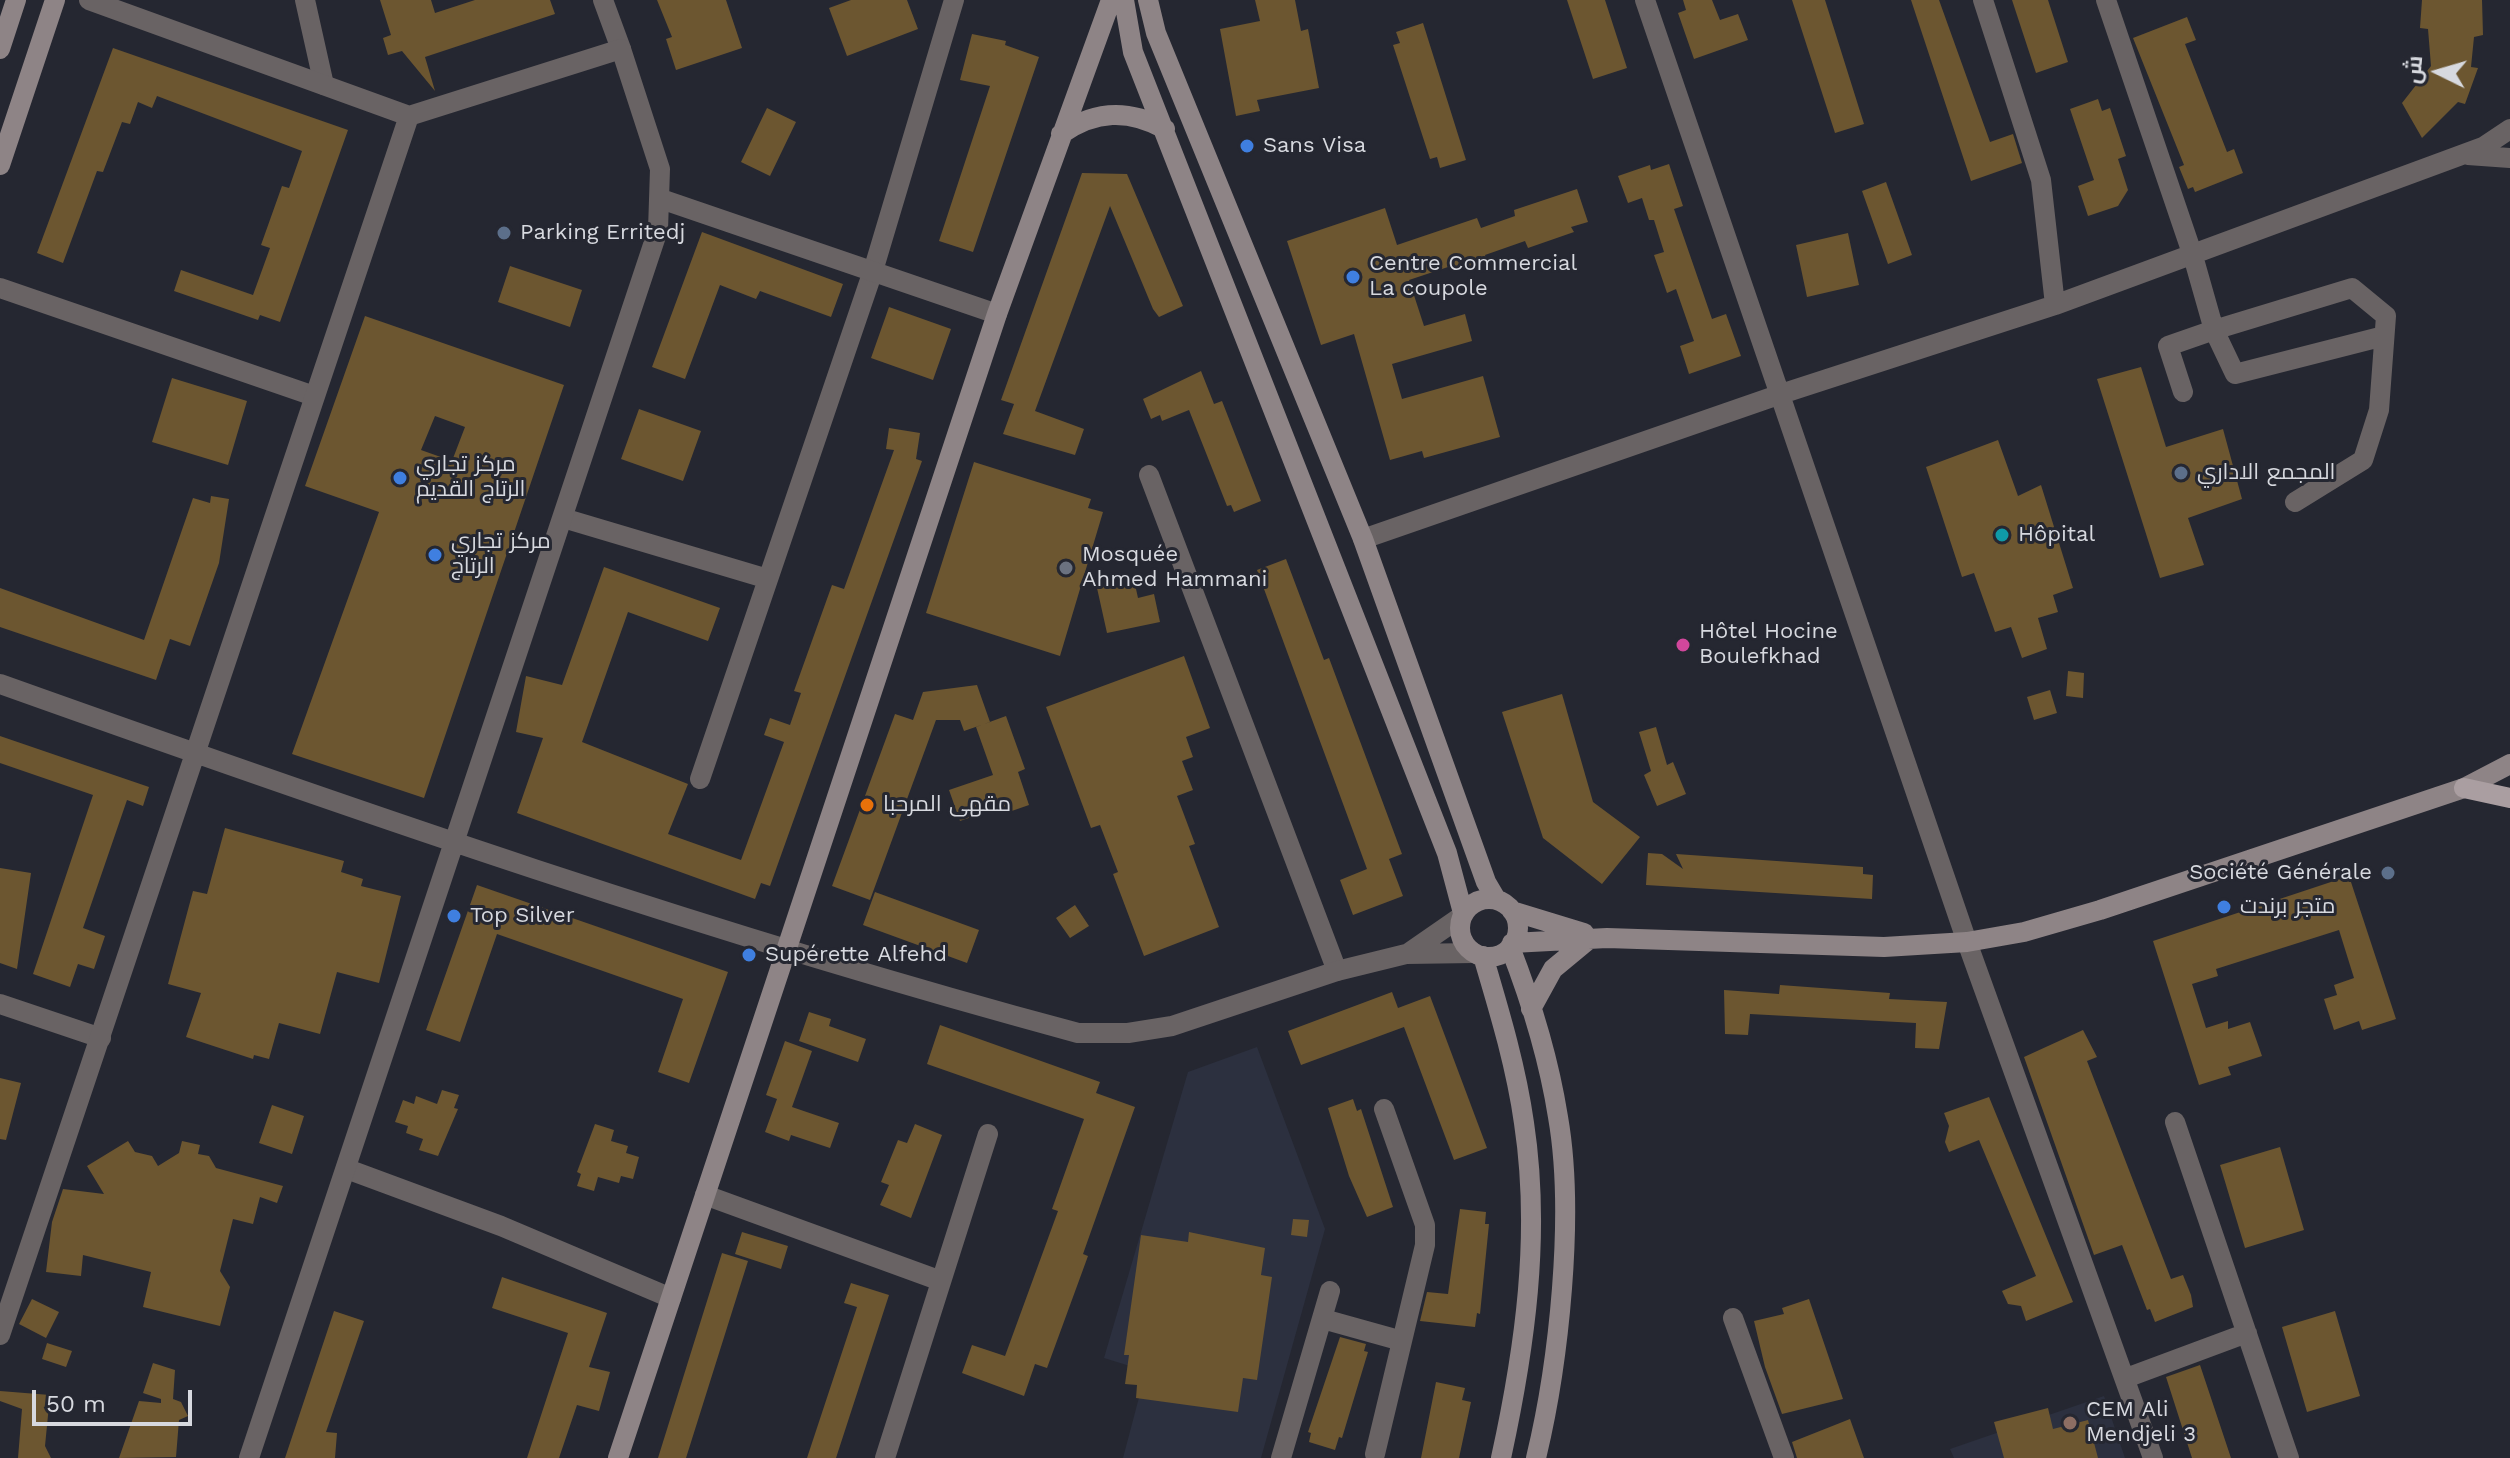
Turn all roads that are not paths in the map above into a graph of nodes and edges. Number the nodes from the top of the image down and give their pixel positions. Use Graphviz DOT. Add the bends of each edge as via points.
graph roads {
  1 [pos="16,0"];
  2 [pos="55,0"];
  3 [pos="89,0"];
  4 [pos="305,0"];
  5 [pos="603,0"];
  6 [pos="954,0"];
  7 [pos="1111,0"];
  8 [pos="1124,0"];
  9 [pos="1148,0"];
  10 [pos="1645,0"];
  11 [pos="1983,0"];
  12 [pos="2106,0"];
  13 [pos="0,49"];
  14 [pos="621,49"];
  15 [pos="324,85"];
  16 [pos="409,116"];
  17 [pos="1165,129"];
  18 [pos="2510,129"];
  19 [pos="1061,134"];
  20 [pos="2460,155"];
  21 [pos="2510,158"];
  22 [pos="0,165"];
  23 [pos="661,199"];
  24 [pos="2193,256"];
  25 [pos="873,271"];
  26 [pos="0,288"];
  27 [pos="2055,305"];
  28 [pos="997,314"];
  29 [pos="2214,330"];
  30 [pos="2384,336"];
  31 [pos="2183,392"];
  32 [pos="1781,394"];
  33 [pos="314,396"];
  34 [pos="1149,475"];
  35 [pos="2295,502"];
  36 [pos="563,518"];
  37 [pos="1363,539"];
  38 [pos="768,579"];
  39 [pos="0,684"];
  40 [pos="193,753"];
  41 [pos="2510,764"];
  42 [pos="700,779"];
  43 [pos="2510,780"];
  44 [pos="2468,787"];
  45 [pos="2510,798"];
  46 [pos="455,843"];
  47 [pos="1504,905"];
  48 [pos="1463,915"];
  49 [pos="1598,939"];
  50 [pos="1967,942"];
  51 [pos="1511,945"];
  52 [pos="786,948"];
  53 [pos="1406,954"];
  54 [pos="1478,954"];
  55 [pos="1337,971"];
  56 [pos="0,1004"];
  57 [pos="1531,1009"];
  58 [pos="101,1038"];
  59 [pos="1384,1109"];
  60 [pos="2175,1122"];
  61 [pos="988,1134"];
  62 [pos="347,1169"];
  63 [pos="705,1195"];
  64 [pos="941,1281"];
  65 [pos="1330,1291"];
  66 [pos="671,1298"];
  67 [pos="1733,1318"];
  68 [pos="1323,1319"];
  69 [pos="2247,1333"];
  70 [pos="0,1335"];
  71 [pos="1402,1341"];
  72 [pos="2126,1378"];
  73 [pos="1375,1454"];
  74 [pos="249,1458"];
  75 [pos="618,1458"];
  76 [pos="885,1458"];
  77 [pos="1281,1458"];
  78 [pos="1501,1458"];
  79 [pos="1536,1458"];
  80 [pos="1784,1458"];
  81 [pos="2153,1458"];
  82 [pos="2289,1458"];
  1 -- 13 [label="main road"];
  2 -- 22 [label="main road"];
  3 -- 15 [label="street"];
  4 -- 15 [label="street"];
  5 -- 14 [label="street"];
  6 -- 25 [label="street"];
  7 -- 19 [label="main road"];
  8 -- 17 [label="main road" via="1133,52"];
  9 -- 37 [label="main road" via="1156,33"];
  10 -- 32 [label="street"];
  11 -- 27 [label="street" via="2041,180"];
  12 -- 24 [label="street"];
  14 -- 16 [label="street"];
  14 -- 23 [label="street" via="660,169"];
  15 -- 16 [label="street"];
  16 -- 33 [label="street"];
  17 -- 19 [label="main road" via="1120,113 1088,118"];
  17 -- 48 [label="main road" via="1447,853"];
  18 -- 20 [label="street"];
  19 -- 28 [label="main road"];
  20 -- 21 [label="street"];
  20 -- 24 [label="street"];
  23 -- 25 [label="street"];
  23 -- 36 [label="street" via="658,230"];
  24 -- 27 [label="street"];
  24 -- 29 [label="street"];
  25 -- 28 [label="street"];
  25 -- 38 [label="street"];
  26 -- 33 [label="street"];
  27 -- 32 [label="street"];
  28 -- 52 [label="main road"];
  29 -- 30 [label="street" via="2235,374"];
  29 -- 30 [label="street" via="2352,288 2386,316"];
  29 -- 31 [label="street" via="2168,346"];
  30 -- 35 [label="street" via="2379,410 2363,460"];
  32 -- 37 [label="street"];
  32 -- 50 [label="street"];
  33 -- 40 [label="street"];
  34 -- 55 [label="street"];
  36 -- 38 [label="street"];
  36 -- 46 [label="street"];
  37 -- 47 [label="main road" via="1486,882"];
  38 -- 42 [label="street"];
  39 -- 40 [label="street"];
  40 -- 46 [label="street"];
  40 -- 58 [label="street"];
  41 -- 44 [label="main road"];
  43 -- 44 [label="main road"];
  44 -- 45 [label="main road"];
  44 -- 50 [label="main road" via="2100,910"];
  46 -- 52 [label="street"];
  46 -- 62 [label="street"];
  47 -- 48 [label="main road" via="1477,901"];
  47 -- 49 [label="main road"];
  47 -- 51 [label="main road" via="1518,930"];
  48 -- 53 [label="street"];
  48 -- 54 [label="main road" via="1462,940"];
  49 -- 50 [label="main road" via="1884,947"];
  49 -- 51 [label="main road"];
  49 -- 57 [label="main road" via="1553,969"];
  50 -- 72 [label="street"];
  51 -- 54 [label="main road" via="1502,954"];
  51 -- 57 [label="main road"];
  52 -- 55 [label="street" via="1078,1033 1172,1026"];
  52 -- 63 [label="main road"];
  53 -- 54 [label="street"];
  53 -- 55 [label="street"];
  54 -- 78 [label="main road" via="1519,1096 1531,1194 1518,1381"];
  56 -- 58 [label="street"];
  57 -- 79 [label="main road" via="1559,1118 1565,1194 1551,1396"];
  58 -- 70 [label="street"];
  59 -- 71 [label="street" via="1425,1225"];
  60 -- 69 [label="street"];
  61 -- 64 [label="street"];
  62 -- 66 [label="street" via="501,1226"];
  62 -- 74 [label="street"];
  63 -- 64 [label="street"];
  63 -- 66 [label="main road"];
  64 -- 76 [label="street"];
  65 -- 68 [label="street"];
  66 -- 75 [label="main road"];
  67 -- 80 [label="street"];
  68 -- 71 [label="street"];
  68 -- 77 [label="street"];
  69 -- 72 [label="street"];
  69 -- 82 [label="street"];
  71 -- 73 [label="street"];
  72 -- 81 [label="street"];
}
